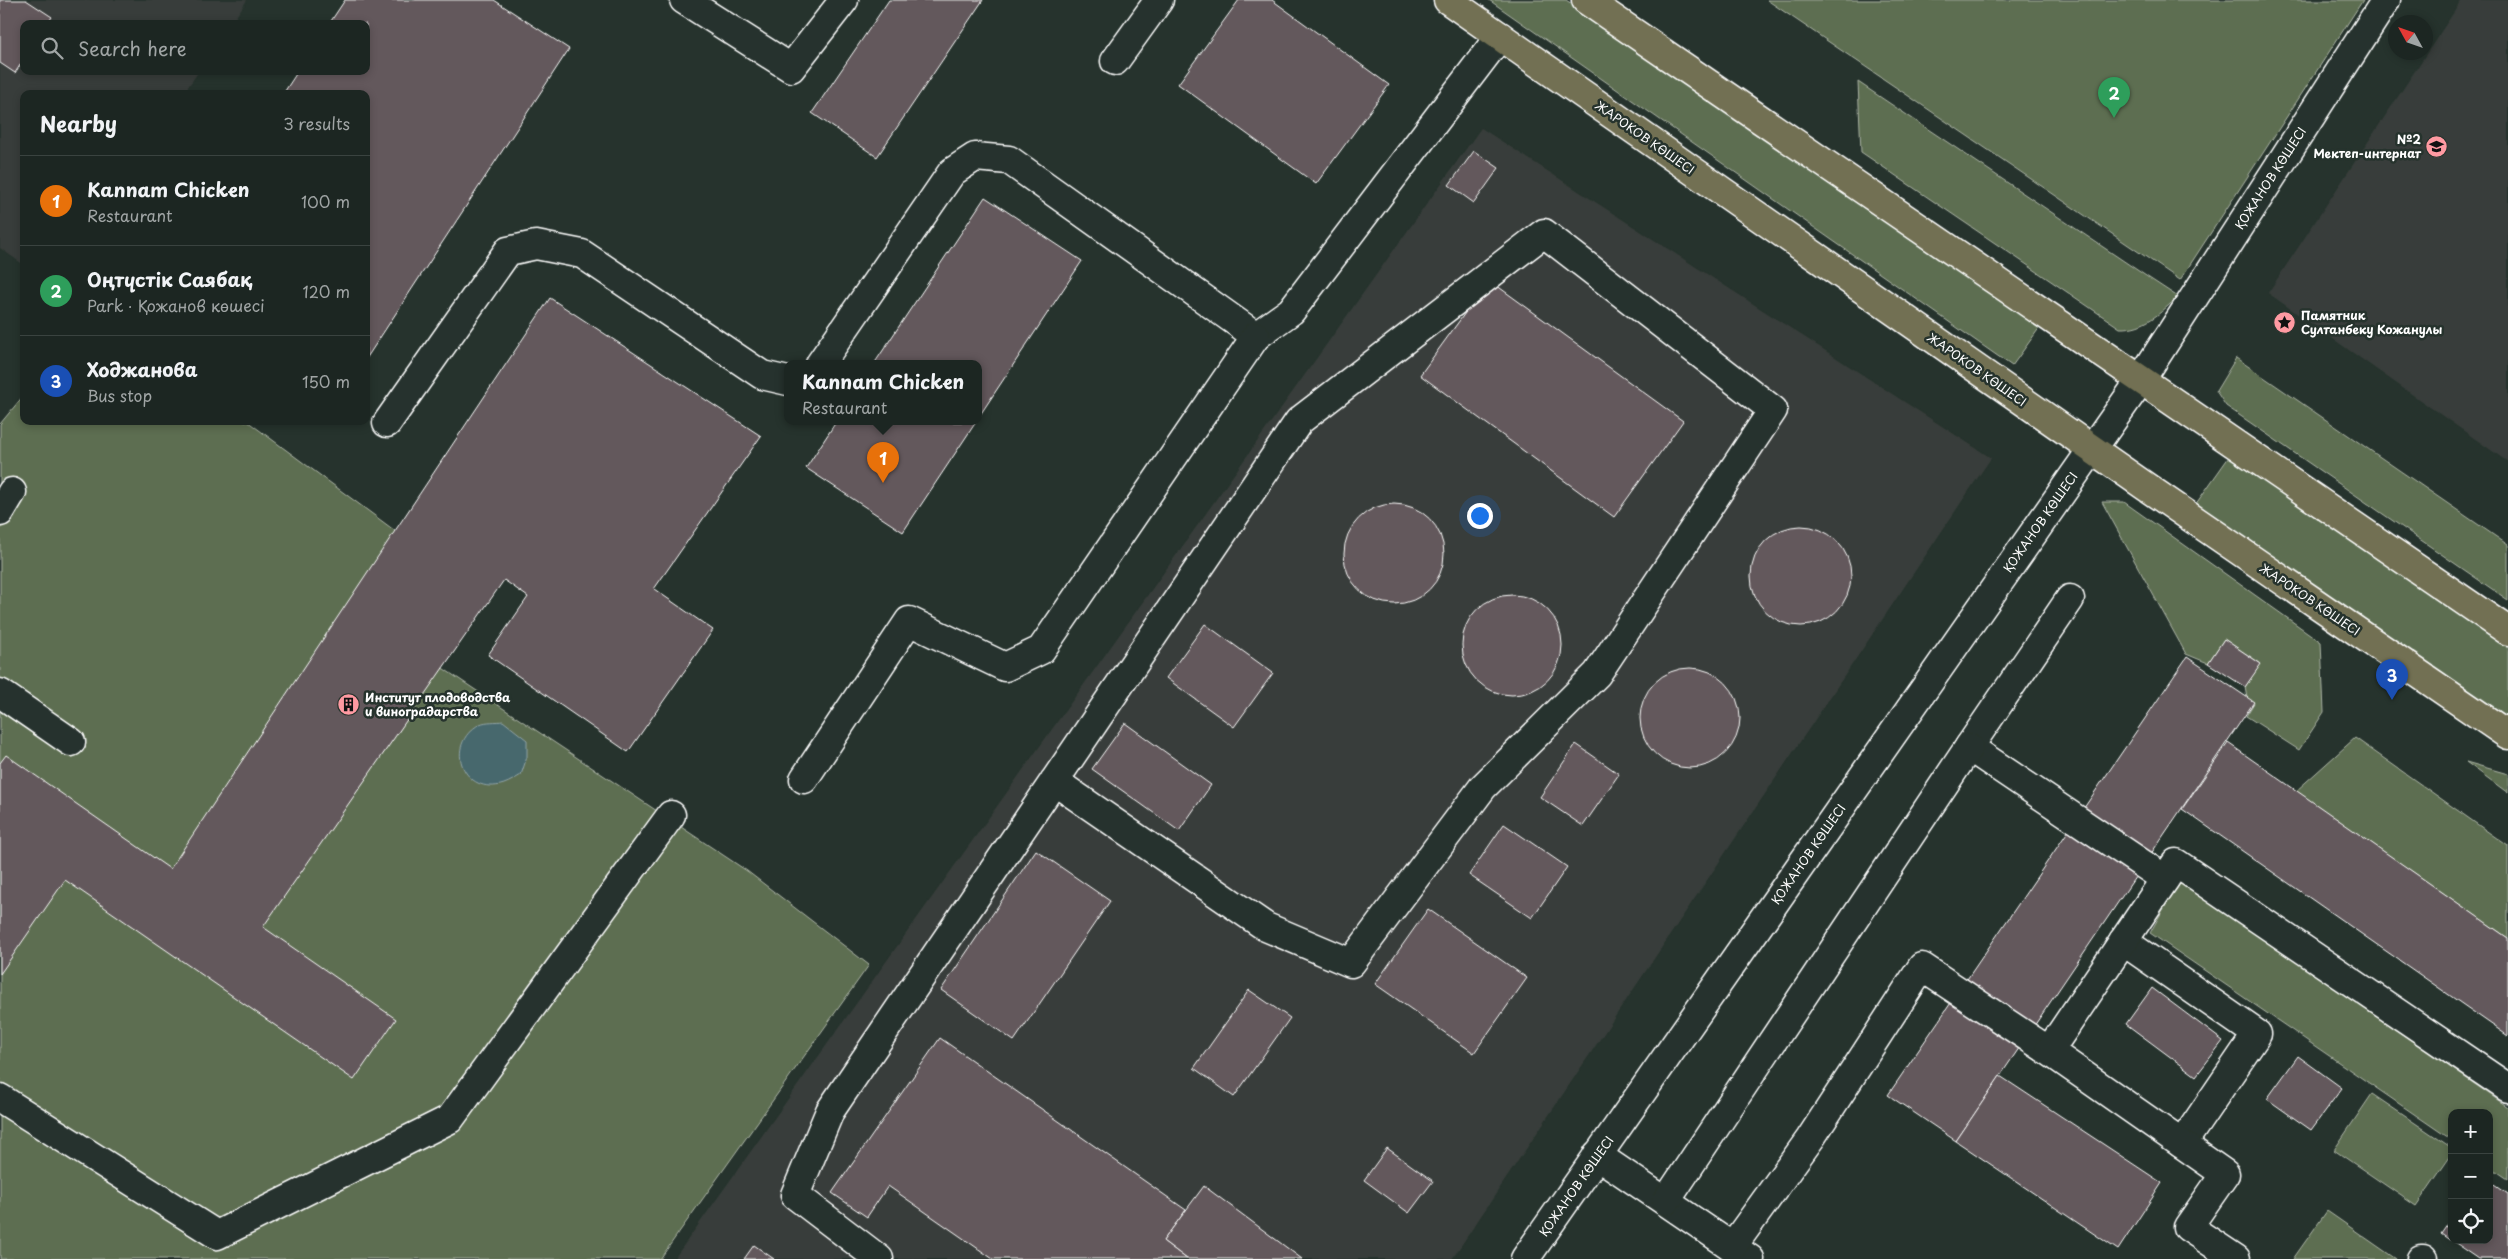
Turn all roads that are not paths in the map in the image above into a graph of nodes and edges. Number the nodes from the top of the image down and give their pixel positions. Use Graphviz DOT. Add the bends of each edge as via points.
graph roads {
  1 [pos="684,0"];
  2 [pos="844,0"];
  3 [pos="1159,0"];
  4 [pos="1448,0"];
  5 [pos="1586,0"];
  6 [pos="2386,0"];
  7 [pos="1500,36"];
  8 [pos="1115,61"];
  9 [pos="1256,336"];
  10 [pos="823,360"];
  11 [pos="784,380"];
  12 [pos="2140,381"];
  13 [pos="387,423"];
  14 [pos="2091,449"];
  15 [pos="2070,599"];
  16 [pos="2508,631"];
  17 [pos="0,693"];
  18 [pos="2508,735"];
  19 [pos="71,742"];
  20 [pos="1969,747"];
  21 [pos="804,779"];
  22 [pos="1054,781"];
  23 [pos="671,816"];
  24 [pos="2165,879"];
  25 [pos="2123,941"];
  26 [pos="2049,1051"];
  27 [pos="2508,1088"];
  28 [pos="0,1098"];
  29 [pos="2182,1144"];
  30 [pos="1597,1155"];
  31 [pos="1666,1201"];
  32 [pos="1741,1253"];
  33 [pos="879,1259"];
  34 [pos="1525,1259"];
  35 [pos="2236,1259"];
  1 -- 2 [label="street" via="791,68"];
  3 -- 8 [label="street"];
  4 -- 7 [label="main road, ЖАРОКОВ КӨШЕСІ"];
  5 -- 12 [label="main road"];
  6 -- 12 [label="street, ҚОЖАНОВ КӨШЕСІ"];
  7 -- 9 [label="street" via="1291,311"];
  7 -- 14 [label="main road, ЖАРОКОВ КӨШЕСІ"];
  9 -- 10 [label="street" via="1009,160 975,157 952,172"];
  9 -- 21 [label="street" via="1041,650 1005,667 909,621"];
  11 -- 13 [label="street" via="762,375 582,254 536,244 508,251"];
  12 -- 14 [label="street, ҚОЖАНОВ КӨШЕСІ"];
  12 -- 16 [label="main road"];
  14 -- 18 [label="main road, ЖАРОКОВ КӨШЕСІ"];
  14 -- 30 [label="street, ҚОЖАНОВ КӨШЕСІ"];
  15 -- 20 [label="street"];
  17 -- 19 [label="street"];
  20 -- 24 [label="street"];
  20 -- 31 [label="street"];
  22 -- 22 [label="street" via="1299,421 1544,233 1773,410 1597,674 1484,787 1351,963 1266,927"];
  22 -- 33 [label="street" via="830,1111 794,1195"];
  23 -- 28 [label="street" via="450,1119 217,1235"];
  24 -- 25 [label="street"];
  24 -- 27 [label="street" via="2176,863"];
  25 -- 26 [label="street"];
  25 -- 29 [label="street" via="2257,1034"];
  26 -- 29 [label="street"];
  26 -- 32 [label="street" via="1922,967 1810,1139"];
  29 -- 35 [label="street" via="2225,1174 2188,1227"];
  30 -- 31 [label="street"];
  30 -- 34 [label="street, ҚОЖАНОВ КӨШЕСІ"];
  31 -- 32 [label="street"];
}
